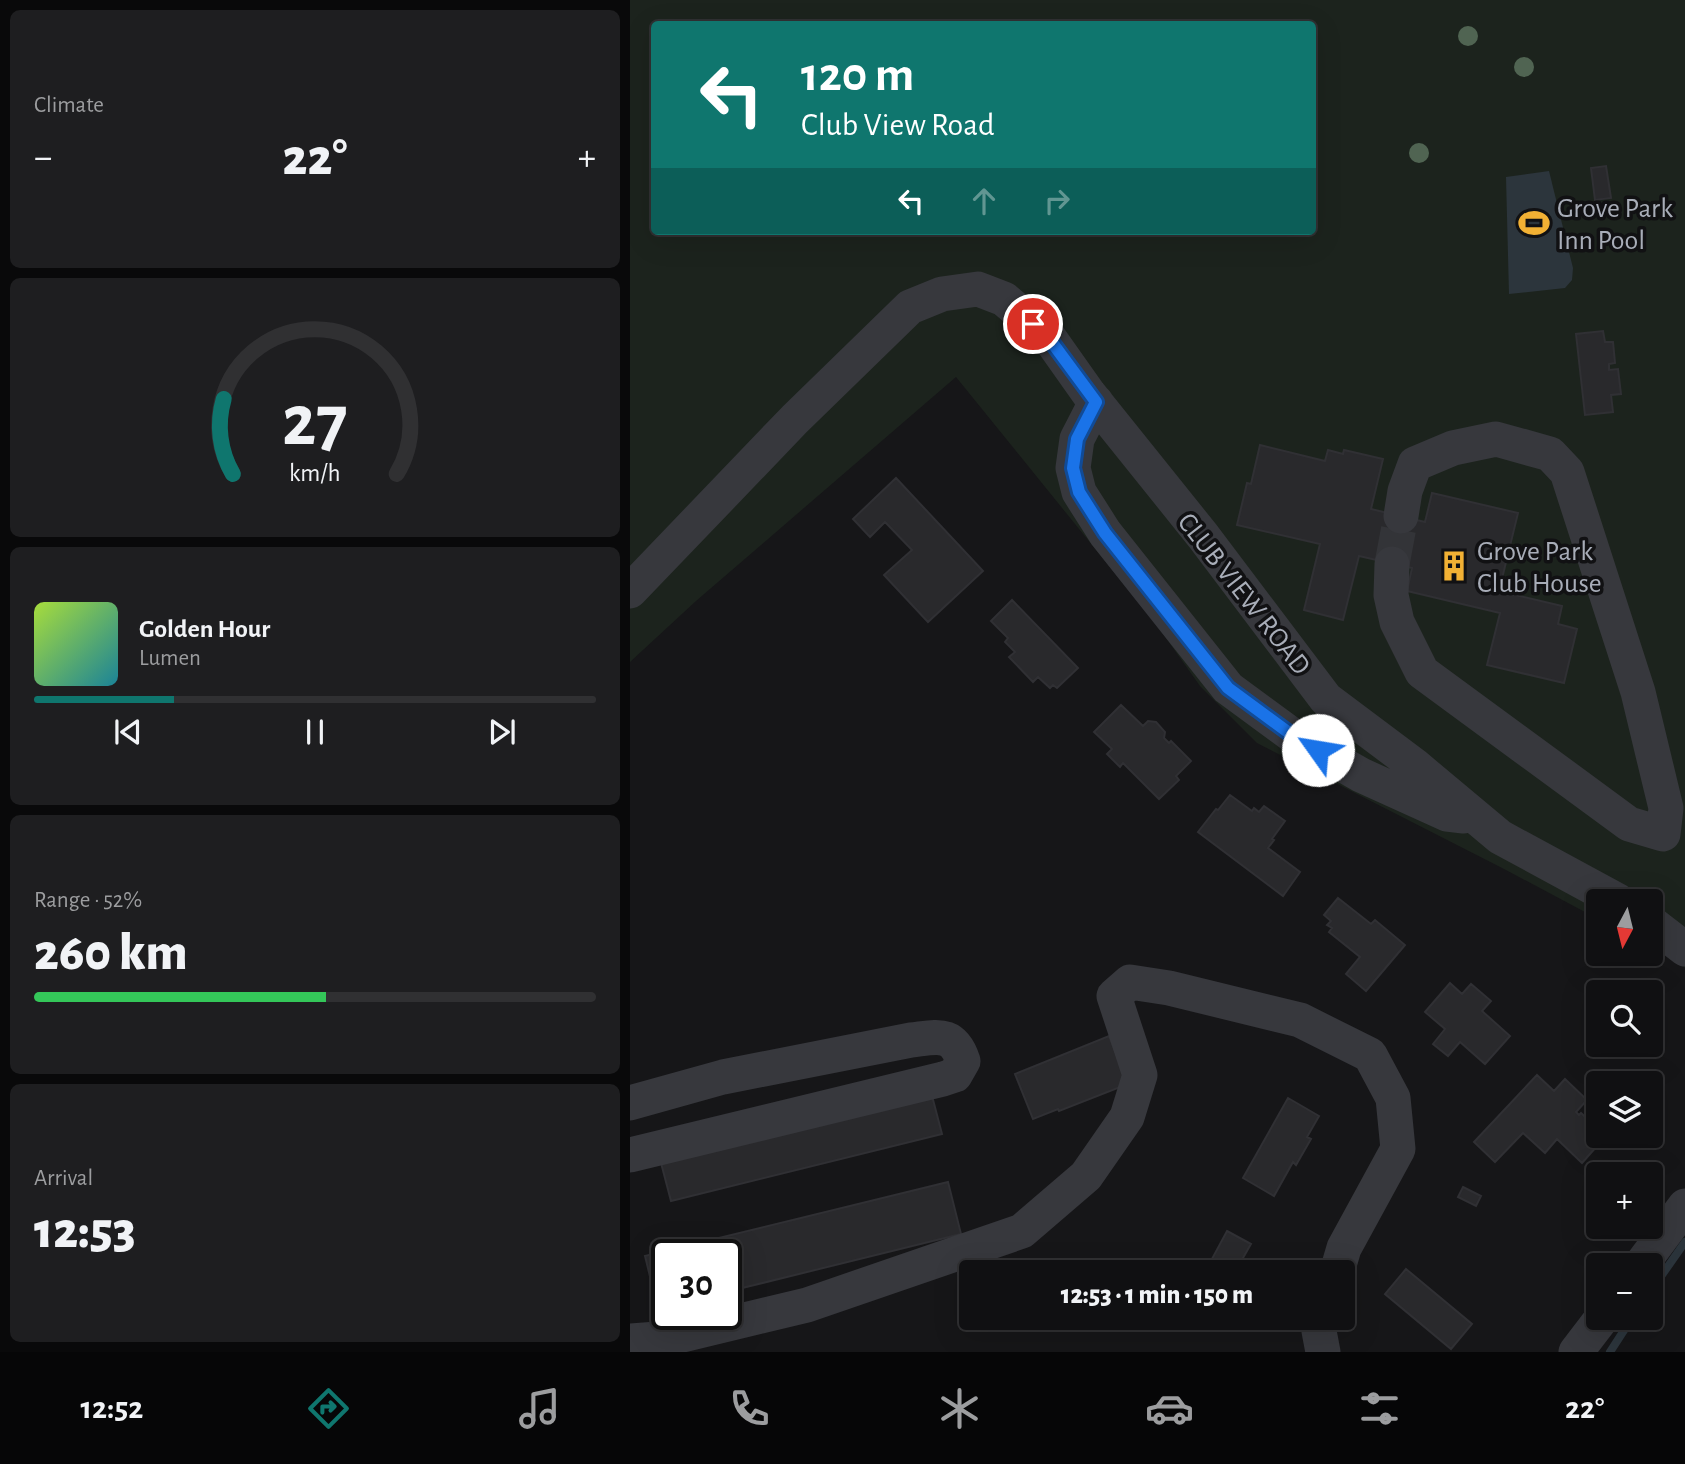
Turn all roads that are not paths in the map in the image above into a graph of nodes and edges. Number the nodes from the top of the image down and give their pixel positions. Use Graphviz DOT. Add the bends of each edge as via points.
graph roads {
  1 [pos="1096,402"];
  2 [pos="1401,516"];
  3 [pos="1392,564"];
  4 [pos="630,591"];
  5 [pos="1478,818"];
  6 [pos="1674,843"];
  7 [pos="1596,889"];
  8 [pos="1663,932"];
  9 [pos="1685,949"];
  10 [pos="630,1102"];
  11 [pos="630,1156"];
  12 [pos="1685,1206"];
  13 [pos="1650,1253"];
  14 [pos="1340,1260"];
  15 [pos="1319,1330"];
  16 [pos="1593,1330"];
  17 [pos="630,1341"];
  18 [pos="1323,1352"];
  19 [pos="1576,1352"];
  1 -- 4 [label="street, CLUB VIEW ROAD" via="1048,337 1004,299 978,289 942,294 910,307"];
  1 -- 5 [label="street, CLUB VIEW ROAD" via="1326,699"];
  1 -- 5 [label="street, CLUB VIEW ROAD" via="1077,439 1073,468 1079,492 1105,533 1228,688 1296,738 1361,775 1447,814"];
  2 -- 6 [label="street" via="1415,464 1453,448 1496,439 1550,453 1567,472 1638,692"];
  3 -- 6 [label="street" via="1391,595 1397,622 1422,672 1629,824"];
  5 -- 7 [label="street, CLUB VIEW ROAD" via="1500,837"];
  8 -- 9 [label="street"];
  10 -- 11 [label="street" via="723,1077 911,1040 942,1037 958,1047 963,1061 955,1075 943,1079"];
  12 -- 13 [label="street"];
  14 -- 17 [label="street" via="1398,1149 1393,1098 1370,1055 1300,1020 1130,982 1114,996 1140,1075 1127,1117 1086,1176 1022,1231 807,1305 670,1338"];
  15 -- 18 [label="street"];
  16 -- 19 [label="street"];
}
